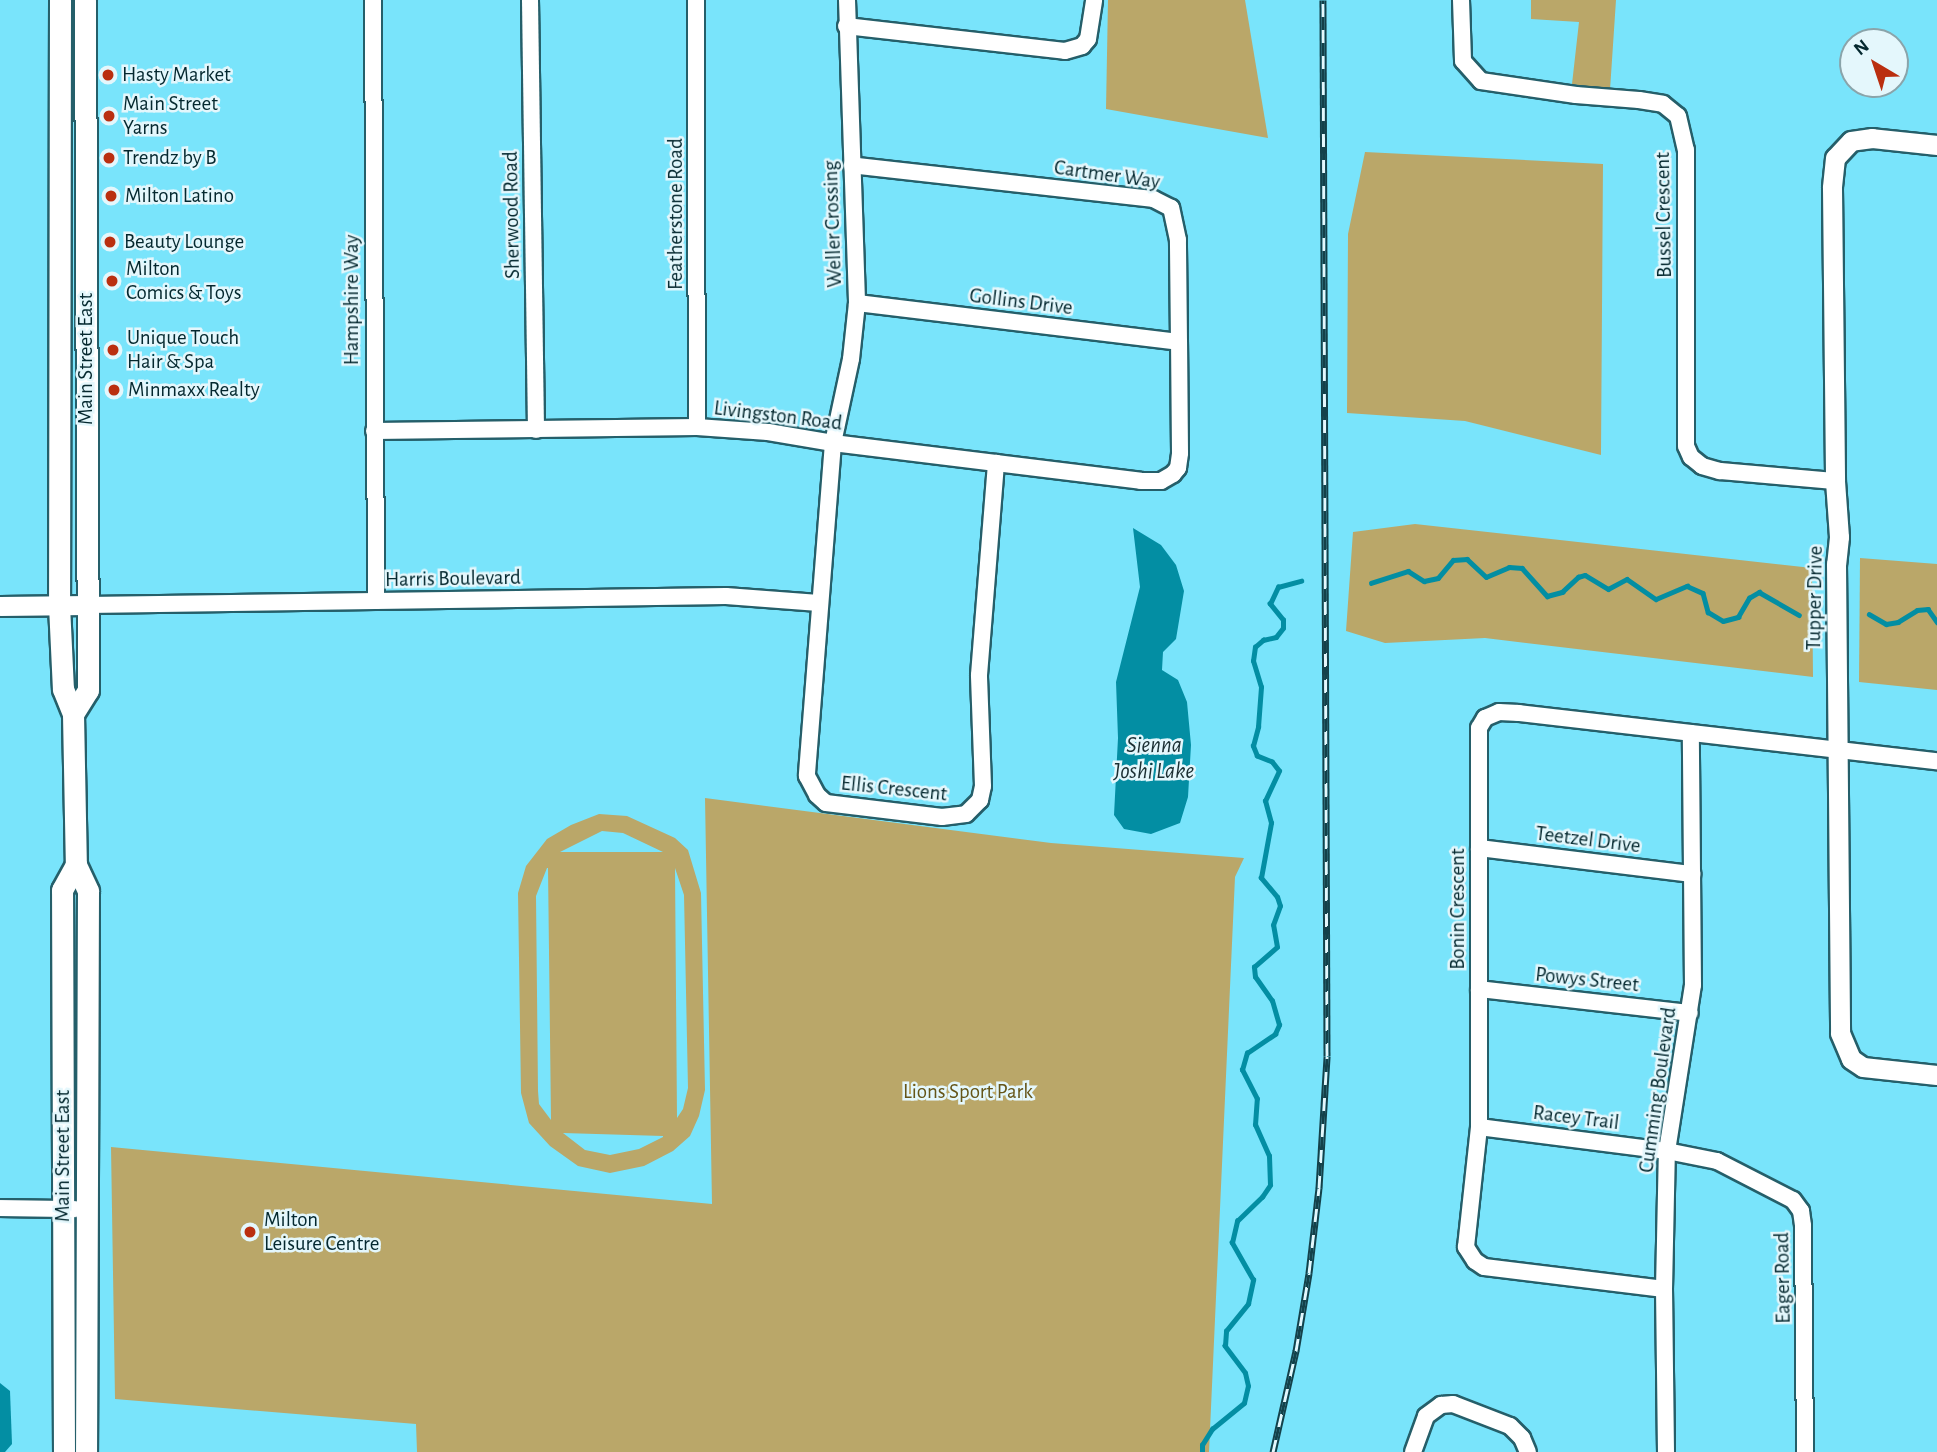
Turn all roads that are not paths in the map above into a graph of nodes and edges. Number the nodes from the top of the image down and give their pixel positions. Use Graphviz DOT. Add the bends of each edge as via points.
graph roads {
  1 [pos="60,0"];
  2 [pos="85,0"];
  3 [pos="373,0"];
  4 [pos="530,0"];
  5 [pos="696,0"];
  6 [pos="846,0"];
  7 [pos="1094,0"];
  8 [pos="1461,0"];
  9 [pos="846,26"];
  10 [pos="1937,145"];
  11 [pos="852,165"];
  12 [pos="857,303"];
  13 [pos="1179,342"];
  14 [pos="697,427"];
  15 [pos="536,430"];
  16 [pos="374,431"];
  17 [pos="833,443"];
  18 [pos="996,463"];
  19 [pos="1173,474"];
  20 [pos="1835,481"];
  21 [pos="376,601"];
  22 [pos="819,603"];
  23 [pos="59,605"];
  24 [pos="87,605"];
  25 [pos="0,606"];
  26 [pos="73,714"];
  27 [pos="1691,733"];
  28 [pos="1837,749"];
  29 [pos="1937,761"];
  30 [pos="1479,848"];
  31 [pos="76,865"];
  32 [pos="1692,874"];
  33 [pos="1479,989"];
  34 [pos="1690,1013"];
  35 [pos="1937,1076"];
  36 [pos="1479,1127"];
  37 [pos="1667,1151"];
  38 [pos="0,1208"];
  39 [pos="63,1209"];
  40 [pos="85,1209"];
  41 [pos="1664,1289"];
  42 [pos="64,1452"];
  43 [pos="86,1452"];
  44 [pos="1413,1452"];
  45 [pos="1528,1452"];
  46 [pos="1666,1452"];
  47 [pos="1805,1452"];
  1 -- 23 [label="main road, Main Street East"];
  2 -- 24 [label="main road, Main Street East"];
  3 -- 16 [label="street, Hampshire Way"];
  4 -- 15 [label="street, Sherwood Road"];
  5 -- 14 [label="street, Featherstone Road"];
  6 -- 9 [label="street, Weller Crossing"];
  7 -- 9 [label="street" via="1088,39 1065,51"];
  8 -- 20 [label="street, Bussel Crescent" via="1463,61 1481,81 1663,104 1678,116 1686,150 1686,446 1702,466 1720,471"];
  9 -- 11 [label="street, Weller Crossing"];
  10 -- 20 [label="street, Tupper Drive" via="1860,138 1835,158"];
  11 -- 12 [label="street, Weller Crossing"];
  11 -- 13 [label="street, Cartmer Way" via="1162,202 1171,208 1176,224"];
  12 -- 13 [label="street, Gollins Drive"];
  12 -- 17 [label="street, Weller Crossing" via="851,359"];
  13 -- 19 [label="street, Cartmer Way" via="1180,453"];
  14 -- 15 [label="street, Livingston Road"];
  14 -- 17 [label="street, Livingston Road"];
  15 -- 16 [label="street, Livingston Road"];
  16 -- 21 [label="street, Hampshire Way"];
  17 -- 18 [label="street, Livingston Road"];
  17 -- 22 [label="street, Ellis Crescent"];
  18 -- 19 [label="street, Livingston Road" via="1141,481 1161,481"];
  18 -- 22 [label="street, Ellis Crescent" via="979,675 983,786 979,800 966,814 943,817 835,806 817,795 807,776"];
  20 -- 28 [label="street, Tupper Drive" via="1839,537"];
  21 -- 22 [label="street, Harris Boulevard" via="726,596"];
  21 -- 24 [label="street, Harris Boulevard"];
  23 -- 24 [label="street"];
  23 -- 25 [label="street"];
  23 -- 26 [label="main road, Main Street East" via="63,689"];
  24 -- 26 [label="main road, Main Street East" via="88,690"];
  26 -- 31 [label="main road, Main Street East"];
  27 -- 28 [label="street, Bonin Crescent"];
  27 -- 30 [label="street, Bonin Crescent" via="1519,713 1499,712 1485,718 1477,748"];
  27 -- 32 [label="street, Cumming Boulevard"];
  28 -- 29 [label="street, Bonin Crescent"];
  28 -- 35 [label="street, Tupper Drive" via="1843,1047 1863,1067"];
  30 -- 32 [label="street, Teetzel Drive"];
  30 -- 33 [label="street, Bonin Crescent"];
  31 -- 39 [label="main road, Main Street East" via="62,890"];
  31 -- 40 [label="main road, Main Street East" via="88,891"];
  32 -- 34 [label="street, Cumming Boulevard"];
  33 -- 34 [label="street, Powys Street"];
  33 -- 36 [label="street, Bonin Crescent"];
  34 -- 37 [label="street, Cumming Boulevard"];
  36 -- 37 [label="street, Racey Trail"];
  36 -- 41 [label="street, Bonin Crescent" via="1466,1247 1475,1261 1484,1267"];
  37 -- 41 [label="street, Cumming Boulevard"];
  37 -- 47 [label="street, Eager Road" via="1717,1161 1782,1192 1801,1211"];
  38 -- 39 [label="street"];
  39 -- 40 [label="street"];
  39 -- 42 [label="main road, Main Street East"];
  40 -- 43 [label="main road, Main Street East"];
  41 -- 46 [label="street, Cumming Boulevard"];
  44 -- 45 [label="street" via="1426,1416 1441,1405 1452,1404 1510,1426"];
}
